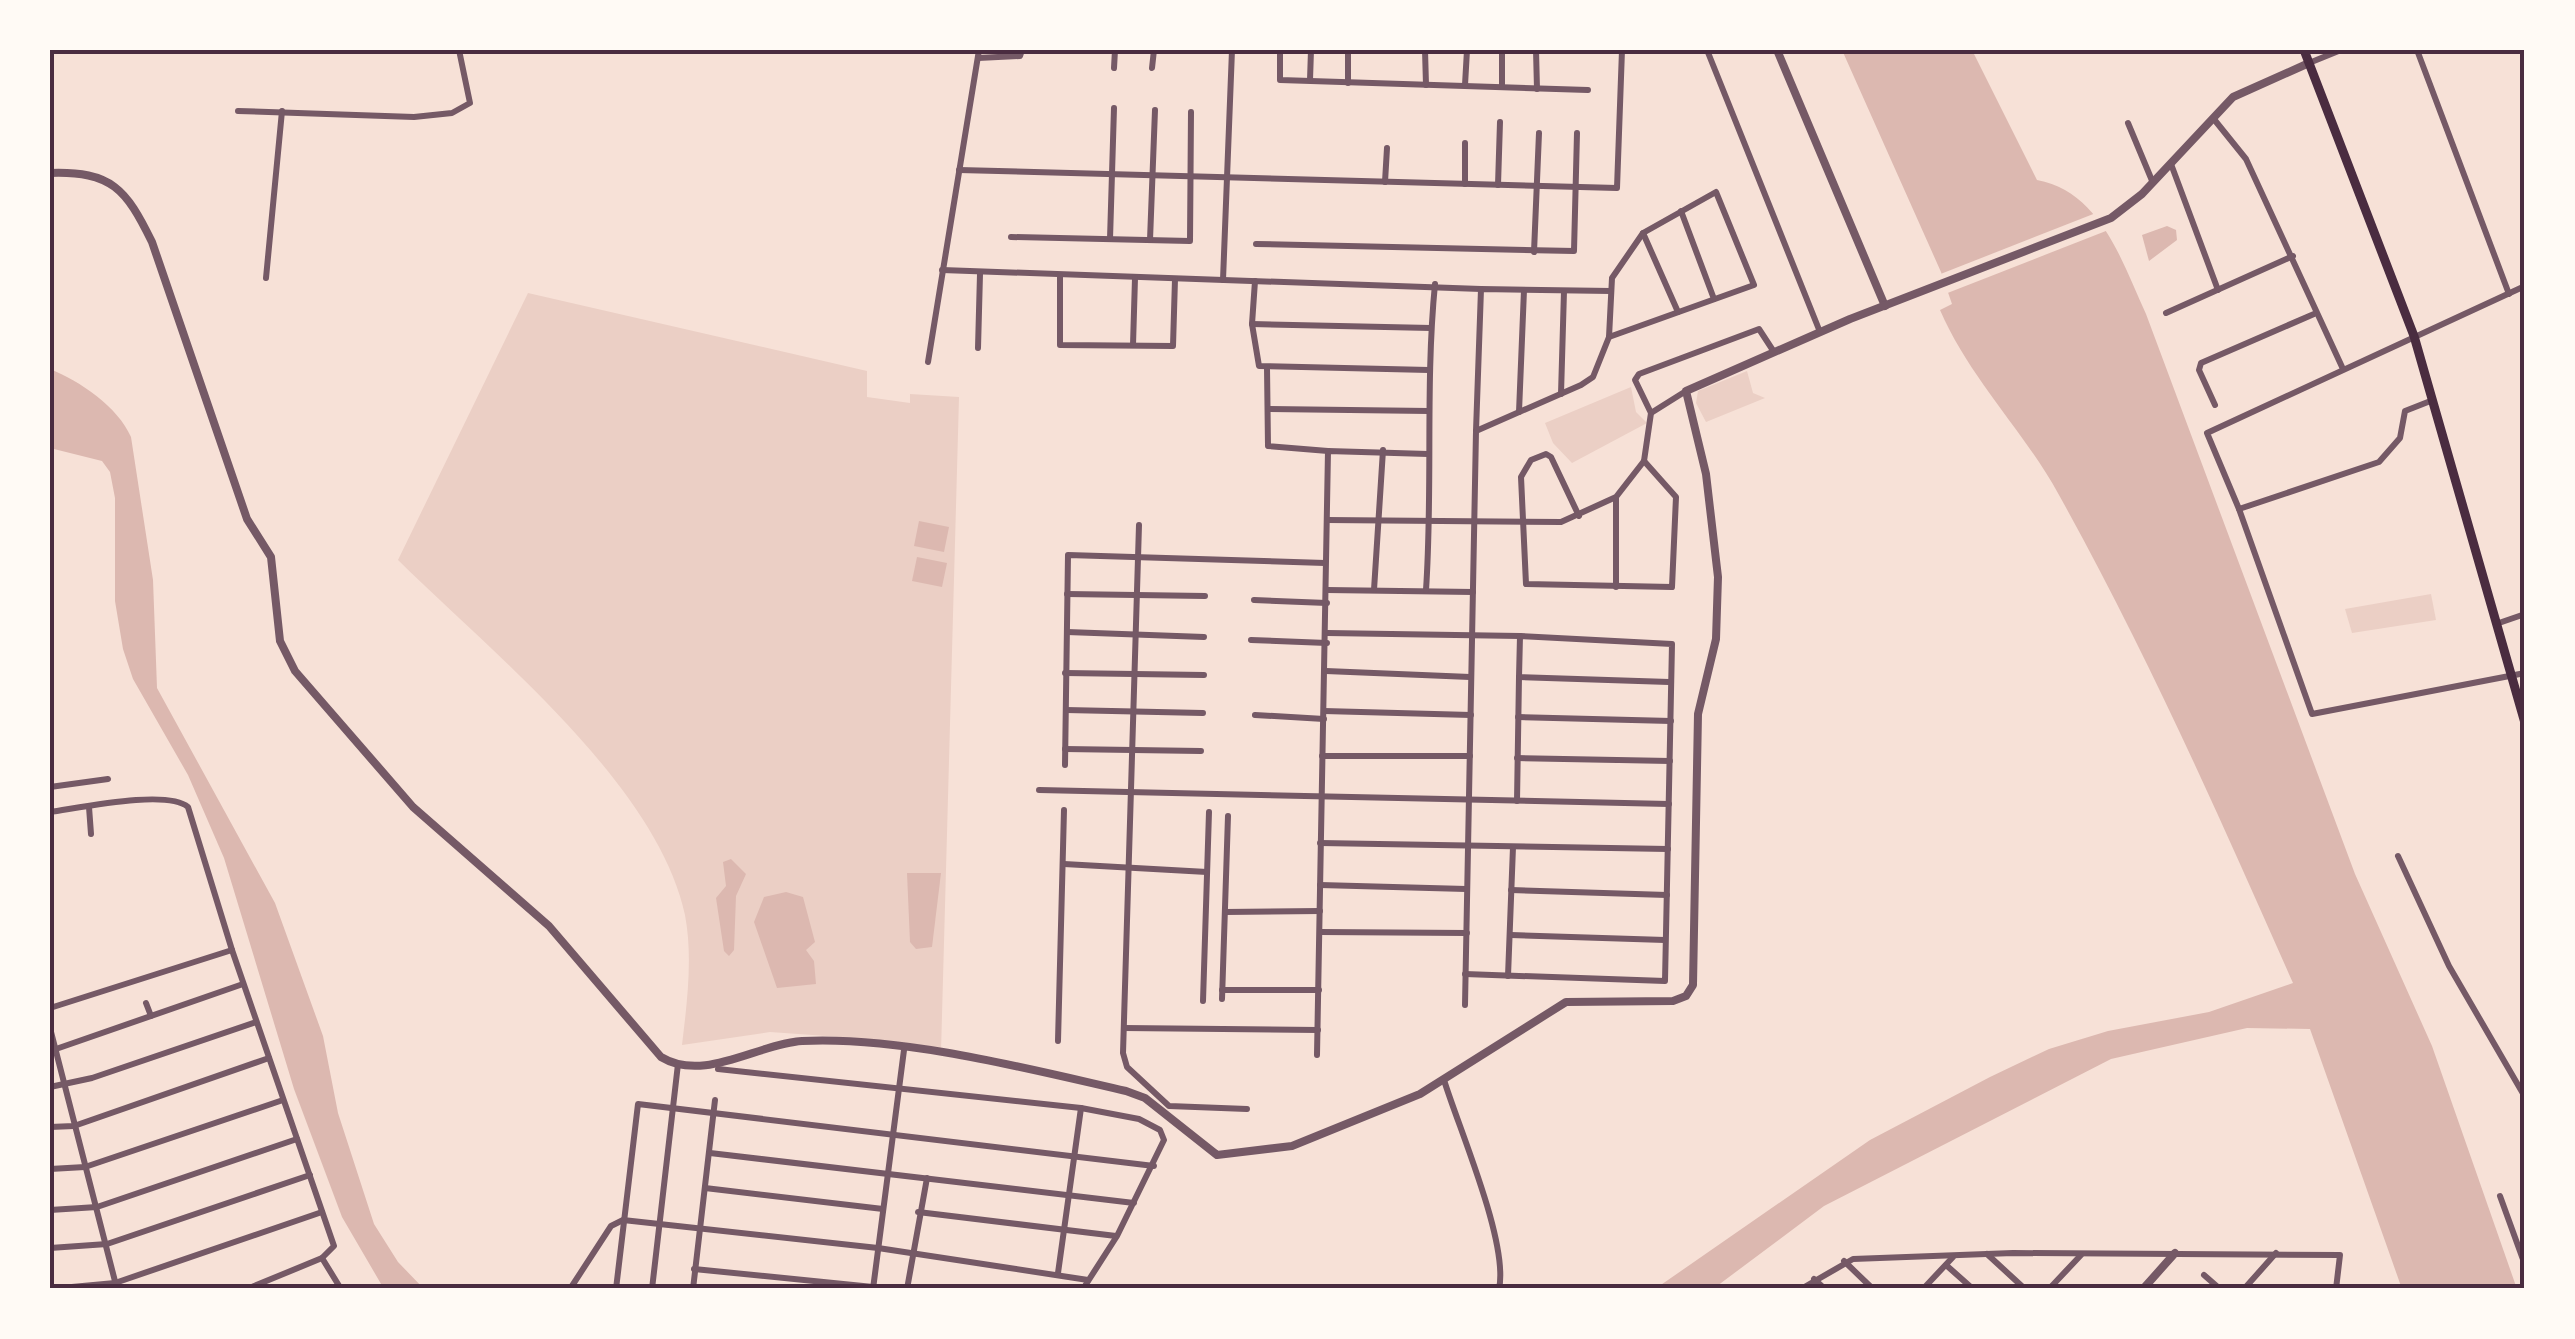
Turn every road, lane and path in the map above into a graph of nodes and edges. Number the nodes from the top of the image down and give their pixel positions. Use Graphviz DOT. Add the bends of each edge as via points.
graph roads {
  1 [pos="459,50"];
  2 [pos="1022,50"];
  3 [pos="1115,50"];
  4 [pos="1154,50"];
  5 [pos="1232,50"];
  6 [pos="1280,50"];
  7 [pos="1311,50"];
  8 [pos="1348,50"];
  9 [pos="1425,50"];
  10 [pos="1466,50"];
  11 [pos="1502,50"];
  12 [pos="1536,50"];
  13 [pos="1622,50"];
  14 [pos="1707,50"];
  15 [pos="1777,50"];
  16 [pos="2304,50"];
  17 [pos="2341,50"];
  18 [pos="2417,50"];
  19 [pos="978,54"];
  20 [pos="2309,62"];
  21 [pos="1114,68"];
  22 [pos="1152,68"];
  23 [pos="1310,80"];
  24 [pos="1348,83"];
  25 [pos="1426,85"];
  26 [pos="1465,85"];
  27 [pos="1502,86"];
  28 [pos="1536,89"];
  29 [pos="1588,90"];
  30 [pos="1114,108"];
  31 [pos="1155,110"];
  32 [pos="238,111"];
  33 [pos="282,111"];
  34 [pos="1191,112"];
  35 [pos="2213,118"];
  36 [pos="1500,122"];
  37 [pos="2128,123"];
  38 [pos="1539,133"];
  39 [pos="1577,133"];
  40 [pos="1465,143"];
  41 [pos="1387,148"];
  42 [pos="2171,164"];
  43 [pos="959,170"];
  44 [pos="50,172"];
  45 [pos="1112,175"];
  46 [pos="1150,175"];
  47 [pos="1187,176"];
  48 [pos="1228,176"];
  49 [pos="1385,182"];
  50 [pos="2153,183"];
  51 [pos="1465,184"];
  52 [pos="1498,185"];
  53 [pos="1536,186"];
  54 [pos="1575,186"];
  55 [pos="1680,211"];
  56 [pos="1644,234"];
  57 [pos="1011,238"];
  58 [pos="1110,239"];
  59 [pos="1150,240"];
  60 [pos="1256,244"];
  61 [pos="1534,252"];
  62 [pos="2293,256"];
  63 [pos="942,270"];
  64 [pos="980,274"];
  65 [pos="1060,276"];
  66 [pos="266,278"];
  67 [pos="1135,278"];
  68 [pos="1175,279"];
  69 [pos="1223,280"];
  70 [pos="1255,281"];
  71 [pos="1435,284"];
  72 [pos="2525,286"];
  73 [pos="1481,289"];
  74 [pos="1524,290"];
  75 [pos="1564,290"];
  76 [pos="2218,290"];
  77 [pos="1611,292"];
  78 [pos="2509,294"];
  79 [pos="1714,299"];
  80 [pos="1884,306"];
  81 [pos="1678,312"];
  82 [pos="2166,314"];
  83 [pos="2314,314"];
  84 [pos="1252,324"];
  85 [pos="1431,328"];
  86 [pos="1820,332"];
  87 [pos="2414,336"];
  88 [pos="1609,337"];
  89 [pos="1133,345"];
  90 [pos="978,348"];
  91 [pos="1774,352"];
  92 [pos="928,362"];
  93 [pos="1268,368"];
  94 [pos="2343,368"];
  95 [pos="1429,370"];
  96 [pos="1686,391"];
  97 [pos="1561,394"];
  98 [pos="2434,399"];
  99 [pos="2215,405"];
  100 [pos="1268,409"];
  101 [pos="1429,411"];
  102 [pos="1518,412"];
  103 [pos="1651,413"];
  104 [pos="1476,431"];
  105 [pos="1328,450"];
  106 [pos="1383,450"];
  107 [pos="1428,454"];
  108 [pos="1644,461"];
  109 [pos="1616,497"];
  110 [pos="2239,509"];
  111 [pos="1580,516"];
  112 [pos="1326,520"];
  113 [pos="1378,521"];
  114 [pos="1431,521"];
  115 [pos="1474,521"];
  116 [pos="1525,524"];
  117 [pos="1139,526"];
  118 [pos="1137,556"];
  119 [pos="1326,563"];
  120 [pos="1616,587"];
  121 [pos="1327,590"];
  122 [pos="1374,590"];
  123 [pos="1426,590"];
  124 [pos="1474,592"];
  125 [pos="1067,594"];
  126 [pos="1137,595"];
  127 [pos="1205,596"];
  128 [pos="1254,600"];
  129 [pos="1327,602"];
  130 [pos="2525,614"];
  131 [pos="2495,624"];
  132 [pos="1067,632"];
  133 [pos="1327,632"];
  134 [pos="1472,633"];
  135 [pos="1136,636"];
  136 [pos="1520,636"];
  137 [pos="1204,637"];
  138 [pos="1251,640"];
  139 [pos="1327,643"];
  140 [pos="1326,671"];
  141 [pos="2525,673"];
  142 [pos="1065,674"];
  143 [pos="2510,675"];
  144 [pos="1133,676"];
  145 [pos="1204,676"];
  146 [pos="1470,677"];
  147 [pos="1519,677"];
  148 [pos="1669,682"];
  149 [pos="1066,710"];
  150 [pos="1131,713"];
  151 [pos="1203,713"];
  152 [pos="1324,715"];
  153 [pos="1470,715"];
  154 [pos="1255,716"];
  155 [pos="1518,717"];
  156 [pos="1671,721"];
  157 [pos="2525,723"];
  158 [pos="1065,748"];
  159 [pos="1133,749"];
  160 [pos="1202,751"];
  161 [pos="1322,756"];
  162 [pos="1470,756"];
  163 [pos="1518,758"];
  164 [pos="1670,761"];
  165 [pos="1065,765"];
  166 [pos="108,779"];
  167 [pos="50,787"];
  168 [pos="1039,790"];
  169 [pos="1131,792"];
  170 [pos="1320,796"];
  171 [pos="1470,800"];
  172 [pos="1516,801"];
  173 [pos="1669,804"];
  174 [pos="88,807"];
  175 [pos="1064,810"];
  176 [pos="50,812"];
  177 [pos="1209,812"];
  178 [pos="1228,816"];
  179 [pos="91,834"];
  180 [pos="1320,843"];
  181 [pos="1469,844"];
  182 [pos="1513,847"];
  183 [pos="1668,849"];
  184 [pos="2398,856"];
  185 [pos="1064,864"];
  186 [pos="1132,870"];
  187 [pos="1207,872"];
  188 [pos="1320,885"];
  189 [pos="1466,889"];
  190 [pos="1512,890"];
  191 [pos="1667,895"];
  192 [pos="1225,912"];
  193 [pos="1320,912"];
  194 [pos="1320,932"];
  195 [pos="1467,933"];
  196 [pos="1510,934"];
  197 [pos="1666,940"];
  198 [pos="232,950"];
  199 [pos="1465,974"];
  200 [pos="1508,976"];
  201 [pos="243,984"];
  202 [pos="1319,990"];
  203 [pos="1203,1001"];
  204 [pos="146,1003"];
  205 [pos="1465,1005"];
  206 [pos="50,1008"];
  207 [pos="151,1016"];
  208 [pos="256,1022"];
  209 [pos="50,1028"];
  210 [pos="1124,1028"];
  211 [pos="1318,1030"];
  212 [pos="1058,1041"];
  213 [pos="56,1049"];
  214 [pos="904,1050"];
  215 [pos="1316,1055"];
  216 [pos="269,1058"];
  217 [pos="678,1064"];
  218 [pos="718,1069"];
  219 [pos="1444,1080"];
  220 [pos="64,1086"];
  221 [pos="50,1087"];
  222 [pos="900,1088"];
  223 [pos="2525,1097"];
  224 [pos="283,1100"];
  225 [pos="715,1100"];
  226 [pos="1081,1108"];
  227 [pos="674,1109"];
  228 [pos="1247,1109"];
  229 [pos="714,1112"];
  230 [pos="74,1126"];
  231 [pos="50,1127"];
  232 [pos="892,1134"];
  233 [pos="297,1140"];
  234 [pos="710,1153"];
  235 [pos="1075,1156"];
  236 [pos="85,1166"];
  237 [pos="1154,1166"];
  238 [pos="50,1169"];
  239 [pos="888,1174"];
  240 [pos="310,1175"];
  241 [pos="926,1178"];
  242 [pos="705,1188"];
  243 [pos="1069,1196"];
  244 [pos="2500,1196"];
  245 [pos="1134,1203"];
  246 [pos="97,1206"];
  247 [pos="883,1209"];
  248 [pos="50,1210"];
  249 [pos="322,1212"];
  250 [pos="918,1212"];
  251 [pos="623,1220"];
  252 [pos="662,1224"];
  253 [pos="700,1227"];
  254 [pos="1064,1230"];
  255 [pos="1116,1236"];
  256 [pos="106,1244"];
  257 [pos="50,1248"];
  258 [pos="878,1248"];
  259 [pos="2175,1253"];
  260 [pos="911,1254"];
  261 [pos="1986,1254"];
  262 [pos="2082,1254"];
  263 [pos="2276,1254"];
  264 [pos="1954,1256"];
  265 [pos="322,1258"];
  266 [pos="1844,1261"];
  267 [pos="1946,1264"];
  268 [pos="2525,1264"];
  269 [pos="694,1269"];
  270 [pos="1058,1273"];
  271 [pos="2204,1275"];
  272 [pos="1814,1279"];
  273 [pos="1088,1280"];
  274 [pos="116,1286"];
  275 [pos="50,1288"];
  276 [pos="250,1288"];
  277 [pos="873,1288"];
  278 [pos="341,1289"];
  279 [pos="570,1289"];
  280 [pos="616,1289"];
  281 [pos="652,1289"];
  282 [pos="693,1289"];
  283 [pos="906,1289"];
  284 [pos="1083,1289"];
  285 [pos="1498,1289"];
  286 [pos="1801,1289"];
  287 [pos="1825,1289"];
  288 [pos="1874,1289"];
  289 [pos="1923,1289"];
  290 [pos="1973,1289"];
  291 [pos="2025,1289"];
  292 [pos="2049,1289"];
  293 [pos="2143,1289"];
  294 [pos="2220,1289"];
  295 [pos="2244,1289"];
  296 [pos="2336,1289"];
  1 -- 33 [label="street" via="470,103 452,113"];
  2 -- 19 [label="street" via="1020,56"];
  3 -- 21 [label="street"];
  4 -- 22 [label="street"];
  5 -- 48 [label="street"];
  6 -- 23 [label="street" via="1280,80"];
  7 -- 23 [label="street"];
  8 -- 24 [label="street"];
  9 -- 25 [label="street"];
  10 -- 26 [label="street"];
  11 -- 27 [label="street"];
  12 -- 28 [label="street"];
  13 -- 54 [label="street" via="1617,188"];
  14 -- 86 [label="street"];
  15 -- 80 [label="street"];
  16 -- 20 [label="main road"];
  17 -- 20 [label="street"];
  18 -- 78 [label="street"];
  19 -- 43 [label="street"];
  20 -- 35 [label="street" via="2243,90"];
  20 -- 87 [label="main road"];
  23 -- 24 [label="street"];
  24 -- 25 [label="street"];
  25 -- 26 [label="street"];
  26 -- 27 [label="street"];
  27 -- 28 [label="street"];
  28 -- 29 [label="street"];
  30 -- 45 [label="street"];
  31 -- 46 [label="street"];
  32 -- 33 [label="street"];
  33 -- 66 [label="street"];
  34 -- 47 [label="street"];
  35 -- 42 [label="street"];
  35 -- 62 [label="street" via="2246,159"];
  36 -- 52 [label="street"];
  37 -- 50 [label="street"];
  38 -- 53 [label="street"];
  39 -- 54 [label="street"];
  40 -- 51 [label="street"];
  41 -- 49 [label="street"];
  42 -- 50 [label="street"];
  42 -- 76 [label="street"];
  43 -- 45 [label="street"];
  43 -- 63 [label="street"];
  44 -- 217 [label="street" via="116,184 144,225 248,519 271,557 280,641 295,671 413,807 549,926 662,1056"];
  45 -- 46 [label="street"];
  45 -- 58 [label="street"];
  46 -- 47 [label="street"];
  46 -- 59 [label="street"];
  47 -- 48 [label="street"];
  47 -- 59 [label="street" via="1190,241"];
  48 -- 49 [label="street"];
  48 -- 69 [label="street"];
  49 -- 51 [label="street"];
  50 -- 80 [label="street" via="2112,218"];
  51 -- 52 [label="street"];
  52 -- 53 [label="street"];
  53 -- 54 [label="street"];
  53 -- 61 [label="street"];
  54 -- 61 [label="street" via="1574,251"];
  55 -- 56 [label="street"];
  55 -- 79 [label="street"];
  55 -- 79 [label="street" via="1716,192 1754,285"];
  56 -- 77 [label="street" via="1612,278"];
  56 -- 81 [label="street"];
  57 -- 58 [label="street"];
  58 -- 59 [label="street"];
  60 -- 61 [label="street"];
  62 -- 76 [label="street"];
  62 -- 83 [label="street"];
  63 -- 64 [label="street"];
  63 -- 92 [label="street"];
  64 -- 65 [label="street"];
  64 -- 90 [label="street"];
  65 -- 67 [label="street"];
  65 -- 89 [label="street" via="1059,344"];
  67 -- 68 [label="street"];
  67 -- 89 [label="street"];
  68 -- 69 [label="street"];
  68 -- 89 [label="street" via="1174,346"];
  69 -- 70 [label="street"];
  70 -- 71 [label="street"];
  70 -- 84 [label="street"];
  71 -- 73 [label="street"];
  71 -- 85 [label="street"];
  72 -- 78 [label="street"];
  73 -- 74 [label="street"];
  73 -- 104 [label="street"];
  74 -- 75 [label="street"];
  74 -- 102 [label="street"];
  75 -- 77 [label="street"];
  75 -- 97 [label="street"];
  76 -- 82 [label="street"];
  77 -- 88 [label="street"];
  78 -- 87 [label="street"];
  79 -- 81 [label="street"];
  80 -- 86 [label="street"];
  81 -- 88 [label="street"];
  83 -- 94 [label="street"];
  83 -- 99 [label="street" via="2201,363"];
  84 -- 85 [label="street"];
  84 -- 93 [label="street" via="1255,361"];
  85 -- 95 [label="street"];
  86 -- 91 [label="street"];
  87 -- 94 [label="street"];
  87 -- 98 [label="main road"];
  88 -- 97 [label="street" via="1593,377"];
  91 -- 96 [label="street"];
  91 -- 103 [label="street" via="1760,329 1640,374 1635,380"];
  93 -- 95 [label="street"];
  93 -- 100 [label="street"];
  94 -- 110 [label="street" via="2207,434"];
  95 -- 101 [label="street"];
  96 -- 103 [label="street"];
  96 -- 219 [label="street" via="1706,474 1718,577 1716,639 1698,714 1693,985 1673,1001 1566,1002"];
  97 -- 102 [label="street"];
  98 -- 110 [label="street" via="2405,410 2400,438 2380,462"];
  98 -- 131 [label="main road"];
  100 -- 101 [label="street"];
  100 -- 105 [label="street" via="1270,448"];
  101 -- 107 [label="street"];
  102 -- 104 [label="street"];
  103 -- 108 [label="street"];
  104 -- 115 [label="street"];
  105 -- 106 [label="street"];
  105 -- 112 [label="street"];
  106 -- 107 [label="street"];
  106 -- 113 [label="street"];
  107 -- 114 [label="street"];
  108 -- 109 [label="street"];
  108 -- 120 [label="street" via="1676,497 1674,583 1668,590"];
  109 -- 111 [label="street"];
  109 -- 120 [label="street"];
  110 -- 143 [label="street" via="2312,714"];
  111 -- 116 [label="street"];
  111 -- 116 [label="street" via="1546,454 1522,470"];
  112 -- 113 [label="street"];
  112 -- 119 [label="street"];
  113 -- 114 [label="street"];
  113 -- 122 [label="street"];
  114 -- 115 [label="street"];
  114 -- 123 [label="street"];
  115 -- 116 [label="street"];
  115 -- 124 [label="street"];
  116 -- 120 [label="street" via="1526,584"];
  117 -- 118 [label="street"];
  118 -- 119 [label="street"];
  118 -- 125 [label="street" via="1068,555"];
  118 -- 126 [label="street"];
  119 -- 121 [label="street"];
  121 -- 122 [label="street"];
  121 -- 129 [label="street"];
  122 -- 123 [label="street"];
  123 -- 124 [label="street"];
  124 -- 134 [label="street"];
  125 -- 126 [label="street"];
  125 -- 132 [label="street"];
  126 -- 127 [label="street"];
  126 -- 135 [label="street"];
  128 -- 129 [label="street"];
  129 -- 133 [label="street"];
  130 -- 131 [label="street"];
  131 -- 143 [label="main road"];
  132 -- 135 [label="street"];
  132 -- 142 [label="street"];
  133 -- 134 [label="street"];
  133 -- 139 [label="street"];
  134 -- 136 [label="street"];
  134 -- 146 [label="street"];
  135 -- 137 [label="street"];
  135 -- 144 [label="street"];
  136 -- 147 [label="street"];
  136 -- 148 [label="street" via="1670,642"];
  138 -- 139 [label="street"];
  139 -- 140 [label="street"];
  140 -- 146 [label="street"];
  140 -- 152 [label="street"];
  141 -- 143 [label="street"];
  142 -- 144 [label="street"];
  142 -- 149 [label="street"];
  143 -- 157 [label="main road"];
  144 -- 145 [label="street"];
  144 -- 150 [label="street"];
  146 -- 153 [label="street"];
  147 -- 148 [label="street"];
  147 -- 155 [label="street"];
  148 -- 156 [label="street"];
  149 -- 150 [label="street"];
  149 -- 158 [label="street"];
  150 -- 151 [label="street"];
  150 -- 159 [label="street"];
  152 -- 153 [label="street"];
  152 -- 154 [label="street"];
  152 -- 161 [label="street"];
  153 -- 162 [label="street"];
  155 -- 156 [label="street"];
  155 -- 163 [label="street"];
  156 -- 164 [label="street"];
  158 -- 159 [label="street"];
  158 -- 165 [label="street"];
  159 -- 160 [label="street"];
  159 -- 169 [label="street"];
  161 -- 162 [label="street"];
  161 -- 170 [label="street"];
  162 -- 171 [label="street"];
  163 -- 164 [label="street"];
  163 -- 172 [label="street"];
  164 -- 173 [label="street"];
  166 -- 167 [label="street"];
  168 -- 169 [label="street"];
  169 -- 170 [label="street"];
  169 -- 186 [label="street"];
  170 -- 171 [label="street"];
  170 -- 180 [label="street"];
  171 -- 172 [label="street"];
  171 -- 181 [label="street"];
  172 -- 173 [label="street"];
  173 -- 183 [label="street"];
  174 -- 176 [label="street"];
  174 -- 179 [label="street"];
  174 -- 198 [label="street" via="185,802"];
  175 -- 185 [label="street"];
  177 -- 187 [label="street"];
  178 -- 192 [label="street"];
  180 -- 181 [label="street"];
  180 -- 188 [label="street"];
  181 -- 182 [label="street"];
  181 -- 189 [label="street"];
  182 -- 183 [label="street"];
  182 -- 190 [label="street"];
  183 -- 191 [label="street"];
  184 -- 223 [label="street" via="2449,966"];
  185 -- 186 [label="street"];
  185 -- 212 [label="street"];
  186 -- 187 [label="street"];
  186 -- 210 [label="street"];
  187 -- 203 [label="street"];
  188 -- 189 [label="street"];
  188 -- 193 [label="street"];
  189 -- 195 [label="street"];
  190 -- 191 [label="street"];
  190 -- 196 [label="street"];
  191 -- 197 [label="street"];
  192 -- 193 [label="street"];
  192 -- 202 [label="street" via="1222,994"];
  193 -- 194 [label="street"];
  194 -- 195 [label="street"];
  194 -- 202 [label="street"];
  195 -- 199 [label="street"];
  196 -- 197 [label="street"];
  196 -- 200 [label="street"];
  197 -- 200 [label="street" via="1664,982"];
  198 -- 201 [label="street"];
  198 -- 206 [label="street"];
  199 -- 200 [label="street"];
  199 -- 205 [label="street"];
  201 -- 207 [label="street"];
  201 -- 208 [label="street"];
  202 -- 211 [label="street"];
  204 -- 207 [label="street"];
  207 -- 213 [label="street"];
  208 -- 216 [label="street"];
  208 -- 220 [label="street"];
  209 -- 213 [label="street"];
  210 -- 211 [label="street"];
  210 -- 228 [label="street" via="1127,1067 1169,1106"];
  211 -- 215 [label="street"];
  213 -- 220 [label="street"];
  214 -- 217 [label="street" via="802,1042 718,1063"];
  214 -- 219 [label="street" via="1126,1091 1145,1098 1216,1155 1292,1146"];
  214 -- 222 [label="street"];
  216 -- 224 [label="street"];
  216 -- 230 [label="street"];
  217 -- 227 [label="street"];
  218 -- 222 [label="street"];
  219 -- 285 [label="street" via="1493,1230"];
  220 -- 221 [label="street"];
  220 -- 230 [label="street"];
  222 -- 226 [label="street"];
  222 -- 232 [label="street"];
  224 -- 233 [label="street"];
  224 -- 236 [label="street"];
  225 -- 229 [label="street"];
  226 -- 235 [label="street"];
  226 -- 237 [label="street" via="1160,1130 1164,1140"];
  227 -- 229 [label="street"];
  227 -- 251 [label="street" via="638,1104"];
  227 -- 252 [label="street"];
  229 -- 232 [label="street"];
  229 -- 234 [label="street"];
  230 -- 231 [label="street"];
  230 -- 236 [label="street"];
  232 -- 235 [label="street"];
  232 -- 239 [label="street"];
  233 -- 240 [label="street"];
  233 -- 246 [label="street"];
  234 -- 239 [label="street"];
  234 -- 242 [label="street"];
  235 -- 237 [label="street"];
  235 -- 243 [label="street"];
  236 -- 238 [label="street"];
  236 -- 246 [label="street"];
  237 -- 245 [label="street"];
  239 -- 241 [label="street"];
  239 -- 247 [label="street"];
  240 -- 249 [label="street"];
  240 -- 256 [label="street"];
  241 -- 243 [label="street"];
  241 -- 250 [label="street"];
  242 -- 247 [label="street"];
  242 -- 253 [label="street"];
  243 -- 245 [label="street"];
  243 -- 254 [label="street"];
  244 -- 268 [label="street"];
  245 -- 255 [label="street"];
  246 -- 248 [label="street"];
  246 -- 256 [label="street"];
  247 -- 258 [label="street"];
  249 -- 265 [label="street" via="334,1246"];
  249 -- 274 [label="street"];
  250 -- 254 [label="street"];
  250 -- 260 [label="street"];
  251 -- 252 [label="street"];
  251 -- 279 [label="street" via="611,1226"];
  251 -- 280 [label="street"];
  252 -- 253 [label="street"];
  252 -- 281 [label="street"];
  253 -- 258 [label="street"];
  253 -- 269 [label="street"];
  254 -- 255 [label="street"];
  254 -- 270 [label="street"];
  255 -- 273 [label="street"];
  256 -- 257 [label="street"];
  256 -- 274 [label="street"];
  258 -- 260 [label="street"];
  258 -- 277 [label="street"];
  259 -- 262 [label="street"];
  259 -- 263 [label="street"];
  259 -- 293 [label="street"];
  260 -- 270 [label="street"];
  260 -- 283 [label="street"];
  261 -- 262 [label="street"];
  261 -- 264 [label="street"];
  261 -- 291 [label="street"];
  262 -- 292 [label="street"];
  263 -- 295 [label="street"];
  263 -- 296 [label="street" via="2340,1255"];
  264 -- 266 [label="street"];
  264 -- 267 [label="street"];
  265 -- 276 [label="street"];
  265 -- 278 [label="street"];
  266 -- 272 [label="street"];
  266 -- 288 [label="street"];
  267 -- 289 [label="street"];
  267 -- 290 [label="street"];
  269 -- 277 [label="street"];
  269 -- 282 [label="street"];
  270 -- 273 [label="street"];
  271 -- 294 [label="street"];
  272 -- 286 [label="street"];
  272 -- 287 [label="street"];
  273 -- 284 [label="street"];
  274 -- 275 [label="street"];
}
